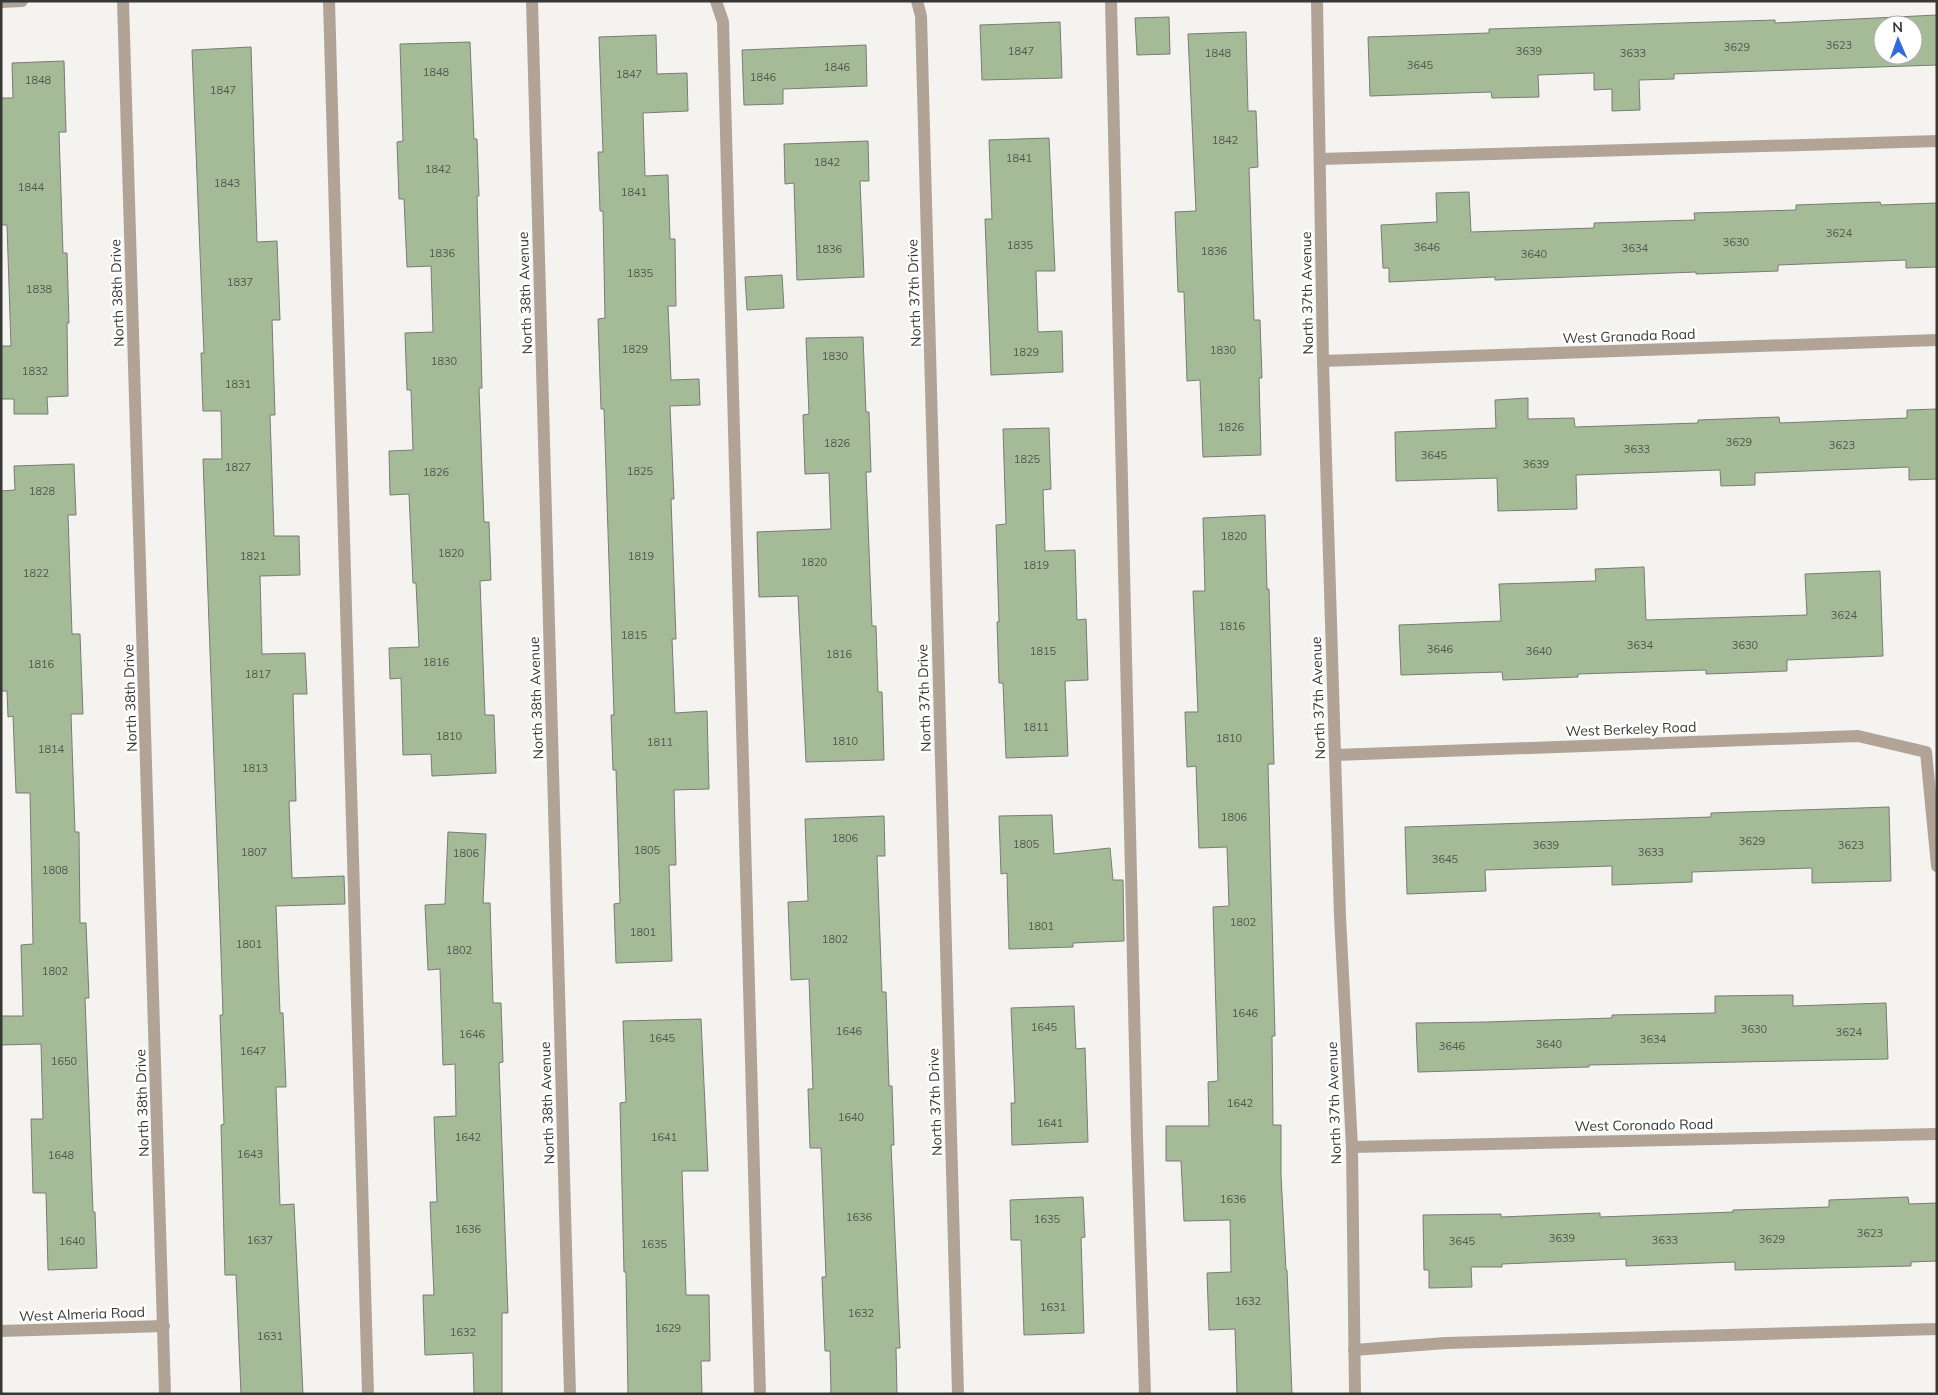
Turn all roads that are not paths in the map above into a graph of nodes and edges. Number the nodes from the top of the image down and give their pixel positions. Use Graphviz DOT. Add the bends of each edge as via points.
graph roads {
  1 [pos="22,1"];
  2 [pos="123,1"];
  3 [pos="329,1"];
  4 [pos="532,1"];
  5 [pos="716,1"];
  6 [pos="917,1"];
  7 [pos="1112,1"];
  8 [pos="1317,1"];
  9 [pos="1,2"];
  10 [pos="1937,141"];
  11 [pos="1320,159"];
  12 [pos="1937,340"];
  13 [pos="1323,361"];
  14 [pos="1335,755"];
  15 [pos="1937,866"];
  16 [pos="1937,1134"];
  17 [pos="1352,1147"];
  18 [pos="164,1326"];
  19 [pos="1937,1329"];
  20 [pos="1,1331"];
  21 [pos="1354,1350"];
  22 [pos="165,1394"];
  23 [pos="368,1394"];
  24 [pos="570,1394"];
  25 [pos="760,1394"];
  26 [pos="958,1394"];
  27 [pos="1145,1394"];
  28 [pos="1355,1394"];
  1 -- 9 [label="street"];
  2 -- 18 [label="street, North 38th Drive"];
  3 -- 23 [label="street"];
  4 -- 24 [label="street, North 38th Avenue"];
  5 -- 25 [label="street" via="723,22"];
  6 -- 26 [label="street, North 37th Drive" via="922,26"];
  7 -- 27 [label="street"];
  8 -- 11 [label="street, North 37th Avenue"];
  10 -- 11 [label="street"];
  11 -- 13 [label="street, North 37th Avenue"];
  12 -- 13 [label="street, West Granada Road"];
  13 -- 14 [label="street, North 37th Avenue"];
  14 -- 15 [label="street, West Berkeley Road" via="1858,736 1926,752"];
  14 -- 17 [label="street, North 37th Avenue"];
  16 -- 17 [label="street, West Coronado Road"];
  17 -- 21 [label="street, North 37th Avenue"];
  18 -- 20 [label="street, West Almeria Road"];
  18 -- 22 [label="street, North 38th Drive"];
  19 -- 21 [label="street" via="1446,1343"];
  21 -- 28 [label="street, North 37th Avenue"];
}
